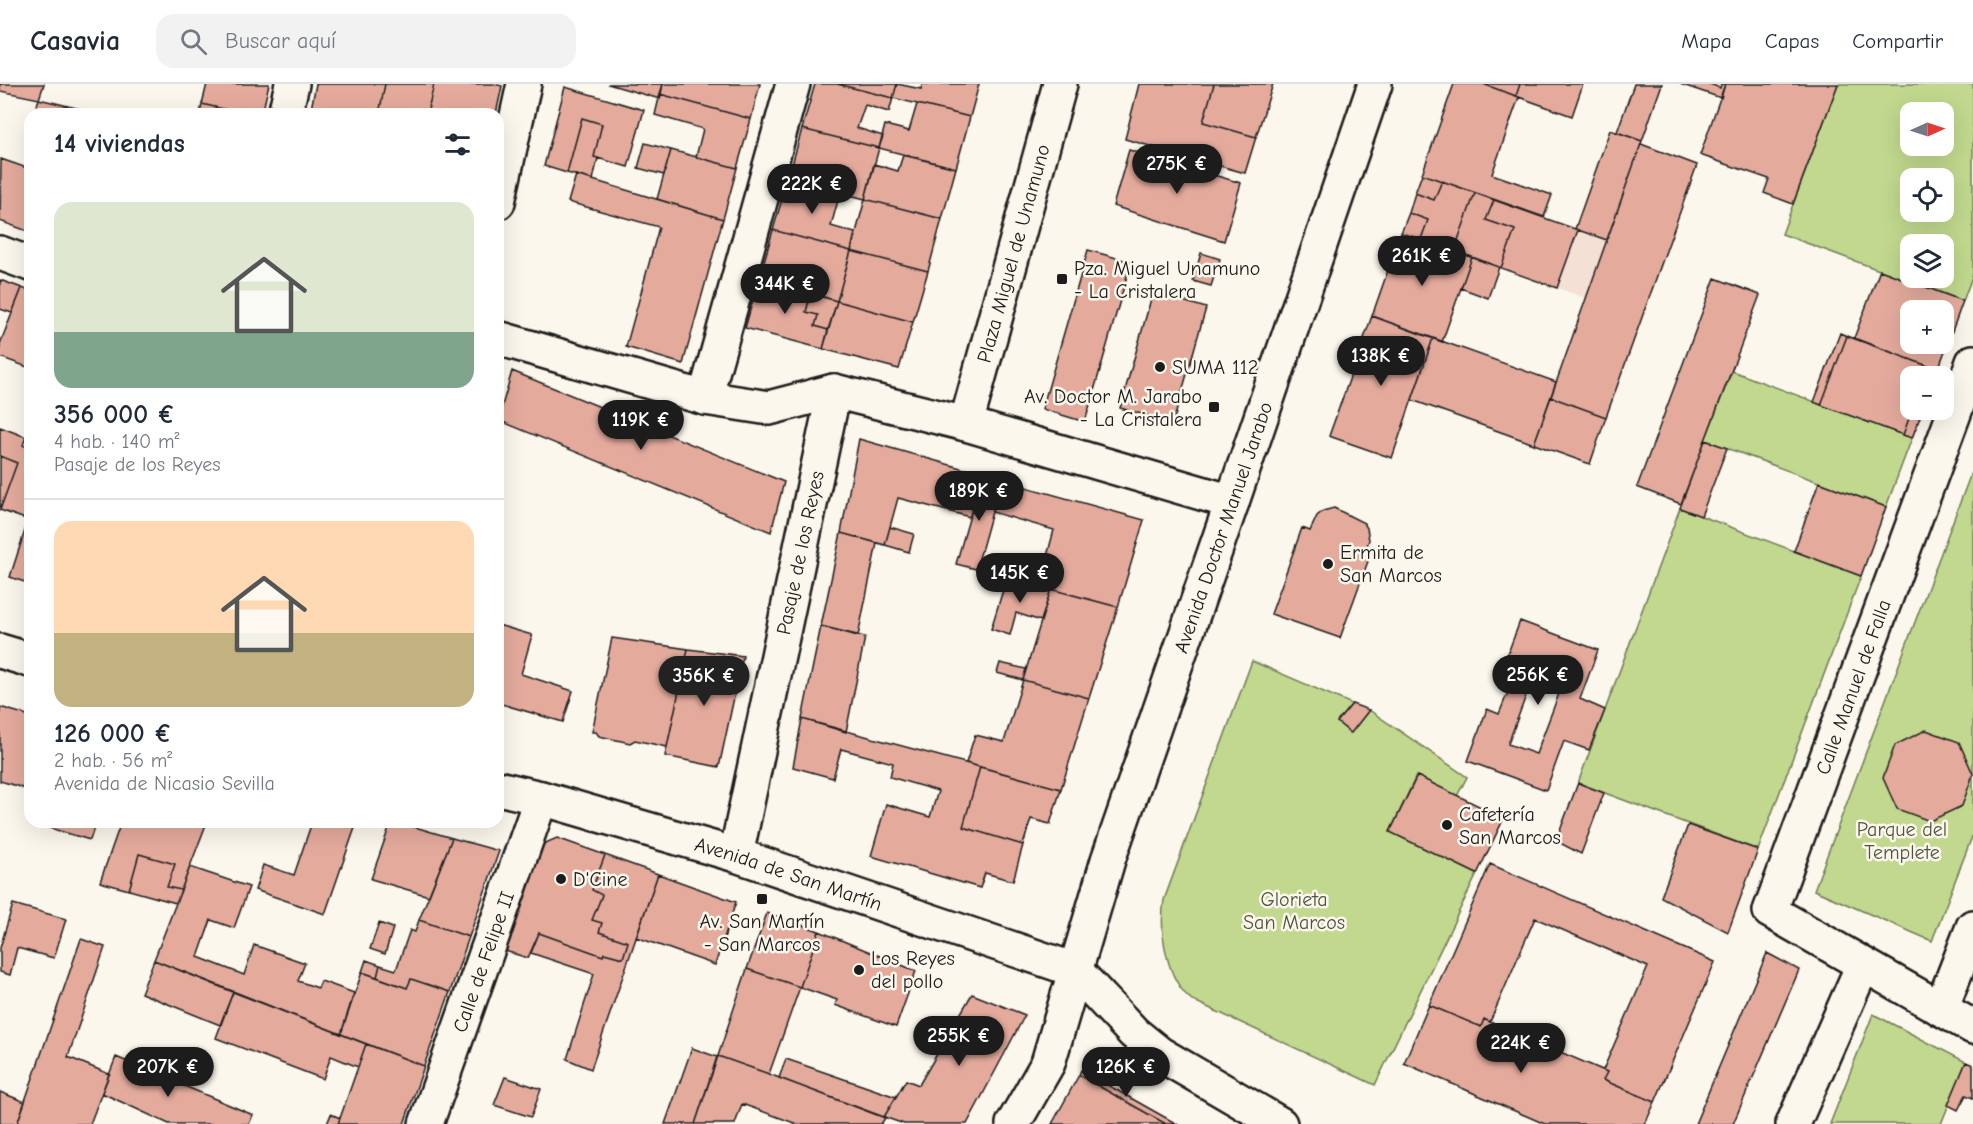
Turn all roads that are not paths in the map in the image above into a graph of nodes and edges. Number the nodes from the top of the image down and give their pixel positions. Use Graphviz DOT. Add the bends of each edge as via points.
graph roads {
  1 [pos="292,84"];
  2 [pos="524,84"];
  3 [pos="793,84"];
  4 [pos="1060,84"];
  5 [pos="1375,84"];
  6 [pos="286,108"];
  7 [pos="504,175"];
  8 [pos="0,253"];
  9 [pos="24,262"];
  10 [pos="504,340"];
  11 [pos="1973,362"];
  12 [pos="834,391"];
  13 [pos="705,398"];
  14 [pos="966,424"];
  15 [pos="1232,502"];
  16 [pos="0,651"];
  17 [pos="24,658"];
  18 [pos="504,790"];
  19 [pos="541,798"];
  20 [pos="736,855"];
  21 [pos="1973,927"];
  22 [pos="1863,965"];
  23 [pos="1075,970"];
  24 [pos="1941,1009"];
  25 [pos="1973,1027"];
  26 [pos="426,1124"];
  27 [pos="1013,1124"];
  28 [pos="1280,1124"];
  29 [pos="1793,1124"];
  1 -- 6 [label="street"];
  2 -- 7 [label="street"];
  3 -- 13 [label="street"];
  4 -- 14 [label="street, Plaza Miguel de Unamuno"];
  5 -- 15 [label="street, Avenida Doctor Manuel Jarabo"];
  8 -- 9 [label="street"];
  10 -- 13 [label="street"];
  11 -- 22 [label="street, Calle Manuel de Falla" via="1770,911"];
  12 -- 13 [label="street" via="769,408"];
  12 -- 14 [label="street"];
  12 -- 20 [label="street, Pasaje de los Reyes"];
  14 -- 15 [label="street"];
  15 -- 23 [label="street, Avenida Doctor Manuel Jarabo" via="1108,860"];
  16 -- 17 [label="street"];
  18 -- 19 [label="street, Avenida de San Martín"];
  19 -- 20 [label="street, Avenida de San Martín"];
  19 -- 26 [label="street, Calle de Felipe II"];
  20 -- 23 [label="street, Avenida de San Martín"];
  21 -- 24 [label="street"];
  22 -- 24 [label="street, Calle Manuel de Falla"];
  22 -- 29 [label="street"];
  23 -- 27 [label="street, Avenida Doctor Manuel Jarabo" via="1048,1063"];
  23 -- 28 [label="street" via="1134,1033 1160,1054"];
  24 -- 25 [label="street, Calle Manuel de Falla"];
}
